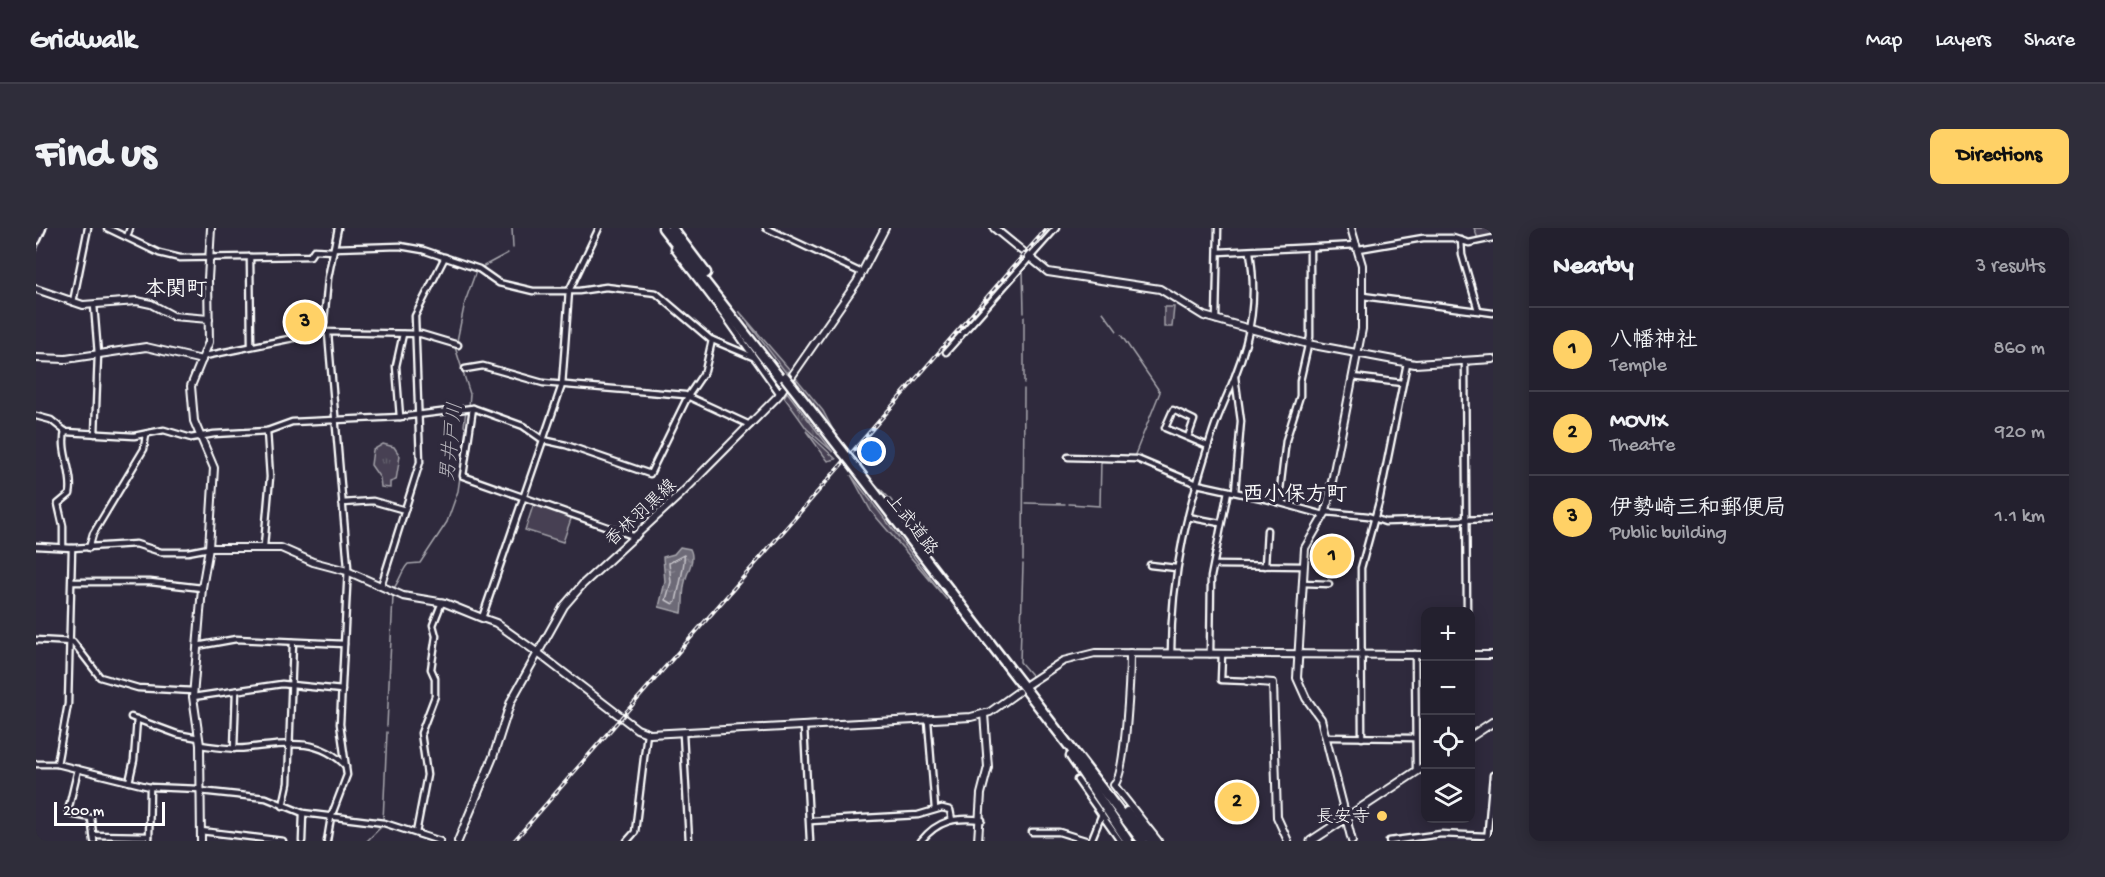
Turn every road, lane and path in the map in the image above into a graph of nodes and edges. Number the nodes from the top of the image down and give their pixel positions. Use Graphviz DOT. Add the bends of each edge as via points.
graph roads {
  1 [pos="41,228"];
  2 [pos="88,228"];
  3 [pos="107,228"];
  4 [pos="130,228"];
  5 [pos="211,228"];
  6 [pos="338,228"];
  7 [pos="599,228"];
  8 [pos="663,228"];
  9 [pos="672,228"];
  10 [pos="766,228"];
  11 [pos="885,228"];
  12 [pos="994,228"];
  13 [pos="1056,228"];
  14 [pos="1218,228"];
  15 [pos="1351,228"];
  16 [pos="127,237"];
  17 [pos="1493,238"];
  18 [pos="36,239"];
  19 [pos="1461,240"];
  20 [pos="1358,247"];
  21 [pos="1310,248"];
  22 [pos="333,249"];
  23 [pos="674,249"];
  24 [pos="1218,252"];
  25 [pos="1250,252"];
  26 [pos="250,257"];
  27 [pos="445,257"];
  28 [pos="683,257"];
  29 [pos="209,258"];
  30 [pos="1029,258"];
  31 [pos="862,273"];
  32 [pos="36,289"];
  33 [pos="569,291"];
  34 [pos="712,294"];
  35 [pos="1363,296"];
  36 [pos="74,302"];
  37 [pos="94,305"];
  38 [pos="1478,310"];
  39 [pos="1493,313"];
  40 [pos="209,319"];
  41 [pos="1216,320"];
  42 [pos="1250,329"];
  43 [pos="326,333"];
  44 [pos="403,334"];
  45 [pos="416,334"];
  46 [pos="712,340"];
  47 [pos="1308,344"];
  48 [pos="251,345"];
  49 [pos="458,345"];
  50 [pos="946,352"];
  51 [pos="98,354"];
  52 [pos="1358,354"];
  53 [pos="753,357"];
  54 [pos="36,358"];
  55 [pos="203,358"];
  56 [pos="1493,359"];
  57 [pos="1465,362"];
  58 [pos="1407,363"];
  59 [pos="465,369"];
  60 [pos="1235,377"];
  61 [pos="1353,377"];
  62 [pos="784,379"];
  63 [pos="1402,383"];
  64 [pos="562,385"];
  65 [pos="780,394"];
  66 [pos="688,396"];
  67 [pos="473,408"];
  68 [pos="419,414"];
  69 [pos="36,416"];
  70 [pos="400,417"];
  71 [pos="335,418"];
  72 [pos="750,425"];
  73 [pos="65,431"];
  74 [pos="267,431"];
  75 [pos="95,434"];
  76 [pos="146,434"];
  77 [pos="202,436"];
  78 [pos="1188,437"];
  79 [pos="543,440"];
  80 [pos="1208,446"];
  81 [pos="1068,457"];
  82 [pos="1197,484"];
  83 [pos="1227,491"];
  84 [pos="1235,492"];
  85 [pos="524,498"];
  86 [pos="342,503"];
  87 [pos="1283,503"];
  88 [pos="405,510"];
  89 [pos="1325,513"];
  90 [pos="1188,517"];
  91 [pos="1373,518"];
  92 [pos="1467,519"];
  93 [pos="1493,519"];
  94 [pos="1220,523"];
  95 [pos="1268,530"];
  96 [pos="636,537"];
  97 [pos="36,546"];
  98 [pos="264,546"];
  99 [pos="63,548"];
  100 [pos="72,548"];
  101 [pos="88,548"];
  102 [pos="209,548"];
  103 [pos="1150,565"];
  104 [pos="1215,565"];
  105 [pos="1265,566"];
  106 [pos="1304,566"];
  107 [pos="1176,568"];
  108 [pos="347,571"];
  109 [pos="72,582"];
  110 [pos="1303,582"];
  111 [pos="1329,584"];
  112 [pos="381,586"];
  113 [pos="202,588"];
  114 [pos="442,602"];
  115 [pos="1467,607"];
  116 [pos="482,618"];
  117 [pos="36,640"];
  118 [pos="70,641"];
  119 [pos="292,642"];
  120 [pos="344,644"];
  121 [pos="197,646"];
  122 [pos="538,653"];
  123 [pos="1130,653"];
  124 [pos="1172,653"];
  125 [pos="1210,654"];
  126 [pos="1222,654"];
  127 [pos="1362,654"];
  128 [pos="1415,654"];
  129 [pos="1298,655"];
  130 [pos="1421,655"];
  131 [pos="1475,655"];
  132 [pos="1493,655"];
  133 [pos="1247,681"];
  134 [pos="1028,684"];
  135 [pos="291,685"];
  136 [pos="342,690"];
  137 [pos="236,691"];
  138 [pos="1018,692"];
  139 [pos="193,694"];
  140 [pos="984,714"];
  141 [pos="131,717"];
  142 [pos="137,719"];
  143 [pos="927,721"];
  144 [pos="1492,725"];
  145 [pos="804,728"];
  146 [pos="647,733"];
  147 [pos="683,734"];
  148 [pos="1475,734"];
  149 [pos="1327,737"];
  150 [pos="1362,738"];
  151 [pos="1415,738"];
  152 [pos="200,741"];
  153 [pos="289,745"];
  154 [pos="234,749"];
  155 [pos="1072,753"];
  156 [pos="36,764"];
  157 [pos="57,764"];
  158 [pos="346,766"];
  159 [pos="1421,768"];
  160 [pos="78,769"];
  161 [pos="1416,771"];
  162 [pos="1493,775"];
  163 [pos="1077,780"];
  164 [pos="129,782"];
  165 [pos="150,787"];
  166 [pos="200,790"];
  167 [pos="283,806"];
  168 [pos="935,809"];
  169 [pos="303,813"];
  170 [pos="1102,814"];
  171 [pos="331,817"];
  172 [pos="1347,818"];
  173 [pos="952,820"];
  174 [pos="982,820"];
  175 [pos="810,821"];
  176 [pos="201,831"];
  177 [pos="1032,832"];
  178 [pos="416,833"];
  179 [pos="93,838"];
  180 [pos="149,838"];
  181 [pos="1487,839"];
  182 [pos="201,841"];
  183 [pos="283,841"];
  184 [pos="302,841"];
  185 [pos="327,841"];
  186 [pos="440,841"];
  187 [pos="458,841"];
  188 [pos="627,841"];
  189 [pos="689,841"];
  190 [pos="810,841"];
  191 [pos="921,841"];
  192 [pos="978,841"];
  193 [pos="1090,841"];
  194 [pos="1120,841"];
  195 [pos="1128,841"];
  196 [pos="1136,841"];
  197 [pos="1142,841"];
  198 [pos="1151,841"];
  199 [pos="1158,841"];
  200 [pos="1288,841"];
  201 [pos="1311,841"];
  202 [pos="1352,841"];
  203 [pos="1389,841"];
  1 -- 18 [label="highway"];
  2 -- 36 [label="street"];
  3 -- 16 [label="street"];
  4 -- 16 [label="street"];
  5 -- 29 [label="street"];
  6 -- 22 [label="street"];
  7 -- 33 [label="street"];
  8 -- 28 [label="highway, 上武道路"];
  9 -- 62 [label="highway, 上武道路"];
  10 -- 31 [label="street"];
  11 -- 31 [label="street, 香林羽黒線"];
  12 -- 30 [label="street"];
  13 -- 30 [label="street"];
  14 -- 24 [label="street"];
  15 -- 20 [label="street"];
  16 -- 29 [label="street" via="168,256"];
  17 -- 19 [label="street" via="1469,243"];
  19 -- 20 [label="street" via="1423,238"];
  19 -- 38 [label="street"];
  20 -- 21 [label="street"];
  20 -- 35 [label="street"];
  21 -- 25 [label="street"];
  21 -- 47 [label="street"];
  22 -- 26 [label="street" via="314,250 310,256"];
  22 -- 27 [label="street" via="400,246"];
  22 -- 43 [label="street"];
  23 -- 28 [label="street"];
  24 -- 25 [label="street"];
  24 -- 41 [label="street"];
  25 -- 42 [label="street" via="1255,290"];
  26 -- 29 [label="street"];
  26 -- 48 [label="street"];
  27 -- 33 [label="street" via="479,269 505,285 534,291"];
  27 -- 45 [label="street" via="418,305"];
  28 -- 34 [label="highway, 上武道路"];
  29 -- 40 [label="street"];
  30 -- 41 [label="street" via="1059,276 1160,289 1193,311"];
  30 -- 50 [label="street"];
  31 -- 65 [label="street, 香林羽黒線"];
  32 -- 36 [label="street"];
  33 -- 46 [label="street" via="606,287 656,293"];
  33 -- 64 [label="street"];
  34 -- 53 [label="street"];
  34 -- 62 [label="highway, 上武道路"];
  35 -- 38 [label="street"];
  35 -- 52 [label="street"];
  36 -- 37 [label="street"];
  37 -- 40 [label="street" via="141,302 173,316"];
  37 -- 51 [label="street"];
  38 -- 39 [label="street"];
  40 -- 55 [label="street" via="209,342"];
  41 -- 42 [label="street"];
  42 -- 47 [label="street"];
  42 -- 60 [label="street"];
  43 -- 44 [label="street"];
  43 -- 48 [label="street"];
  43 -- 71 [label="street"];
  44 -- 45 [label="street"];
  44 -- 70 [label="street" via="396,366"];
  45 -- 49 [label="street"];
  45 -- 68 [label="street"];
  46 -- 53 [label="street"];
  46 -- 66 [label="street" via="705,371"];
  47 -- 52 [label="street"];
  47 -- 87 [label="street" via="1300,396 1286,440 1280,490"];
  48 -- 55 [label="street"];
  51 -- 54 [label="street"];
  51 -- 55 [label="street" via="146,347"];
  51 -- 75 [label="street"];
  52 -- 58 [label="street"];
  52 -- 61 [label="street"];
  53 -- 65 [label="street"];
  55 -- 77 [label="street" via="191,386 194,421"];
  56 -- 57 [label="street"];
  57 -- 58 [label="street"];
  57 -- 92 [label="street"];
  58 -- 63 [label="street"];
  59 -- 64 [label="street" via="490,366"];
  60 -- 80 [label="street"];
  60 -- 84 [label="street" via="1241,421"];
  61 -- 63 [label="street"];
  61 -- 89 [label="street"];
  62 -- 155 [label="highway, 上武道路, bridge"];
  63 -- 91 [label="street"];
  64 -- 66 [label="street"];
  64 -- 79 [label="street"];
  65 -- 72 [label="street, 香林羽黒線"];
  66 -- 72 [label="street"];
  66 -- 79 [label="street" via="650,474"];
  67 -- 68 [label="street"];
  67 -- 79 [label="street" via="523,426"];
  67 -- 85 [label="street" via="464,476"];
  68 -- 70 [label="street"];
  68 -- 88 [label="street" via="420,462"];
  69 -- 73 [label="street" via="51,420"];
  70 -- 71 [label="street"];
  71 -- 74 [label="street" via="292,422"];
  71 -- 86 [label="street"];
  72 -- 96 [label="street, 香林羽黒線"];
  73 -- 75 [label="street"];
  73 -- 99 [label="street" via="64,448 71,479 70,495 58,504"];
  74 -- 77 [label="street"];
  74 -- 98 [label="street" via="270,477"];
  75 -- 76 [label="street"];
  76 -- 77 [label="street" via="164,430 187,437"];
  76 -- 101 [label="street" via="144,449"];
  77 -- 102 [label="street" via="214,468"];
  78 -- 78 [label="street" via="1165,428 1173,410 1194,420"];
  78 -- 80 [label="street"];
  79 -- 85 [label="street"];
  80 -- 82 [label="street"];
  81 -- 82 [label="street" via="1135,459"];
  82 -- 83 [label="street"];
  82 -- 90 [label="street"];
  83 -- 84 [label="street"];
  83 -- 94 [label="street"];
  84 -- 87 [label="street"];
  85 -- 96 [label="street"];
  85 -- 116 [label="street"];
  86 -- 88 [label="street" via="373,501"];
  86 -- 108 [label="street"];
  87 -- 89 [label="street"];
  88 -- 112 [label="street"];
  89 -- 91 [label="street"];
  89 -- 106 [label="street" via="1305,548"];
  90 -- 94 [label="street"];
  90 -- 107 [label="street"];
  91 -- 92 [label="street" via="1385,522"];
  91 -- 127 [label="street" via="1361,568"];
  92 -- 93 [label="street"];
  92 -- 115 [label="street"];
  94 -- 104 [label="street"];
  95 -- 105 [label="street"];
  96 -- 122 [label="street, 香林羽黒線" via="571,596"];
  97 -- 99 [label="street"];
  98 -- 102 [label="street"];
  98 -- 108 [label="street"];
  99 -- 100 [label="street"];
  100 -- 101 [label="street"];
  100 -- 109 [label="street"];
  101 -- 102 [label="street" via="136,544 162,552"];
  102 -- 113 [label="street"];
  103 -- 107 [label="street"];
  104 -- 105 [label="street"];
  104 -- 125 [label="street" via="1211,577"];
  105 -- 106 [label="street"];
  106 -- 110 [label="street"];
  107 -- 124 [label="street"];
  108 -- 112 [label="street"];
  108 -- 120 [label="street"];
  109 -- 113 [label="street" via="150,582"];
  109 -- 118 [label="street"];
  110 -- 111 [label="street"];
  110 -- 129 [label="street"];
  112 -- 114 [label="street" via="407,597"];
  113 -- 121 [label="street"];
  114 -- 116 [label="street"];
  114 -- 178 [label="street" via="433,625 436,636 431,669 435,696 422,734 427,775"];
  116 -- 122 [label="street"];
  117 -- 118 [label="street"];
  118 -- 139 [label="street" via="100,677 138,688"];
  118 -- 157 [label="street" via="67,714"];
  119 -- 120 [label="street"];
  119 -- 121 [label="street" via="236,639"];
  119 -- 135 [label="street"];
  120 -- 136 [label="street"];
  121 -- 139 [label="street"];
  122 -- 146 [label="street"];
  122 -- 187 [label="street, 香林羽黒線" via="511,701 486,777"];
  123 -- 124 [label="street"];
  123 -- 134 [label="street" via="1076,656 1056,664"];
  123 -- 199 [label="street" via="1124,744 1119,779 1114,784"];
  124 -- 125 [label="street"];
  125 -- 126 [label="street"];
  126 -- 129 [label="street"];
  126 -- 133 [label="street" via="1221,680"];
  127 -- 128 [label="street"];
  127 -- 129 [label="street"];
  127 -- 150 [label="street"];
  128 -- 130 [label="street"];
  128 -- 151 [label="street"];
  129 -- 149 [label="street" via="1298,682 1321,719"];
  131 -- 132 [label="street"];
  133 -- 200 [label="street" via="1273,683 1277,817"];
  135 -- 136 [label="street"];
  135 -- 137 [label="street"];
  135 -- 153 [label="street"];
  136 -- 158 [label="street" via="340,724"];
  137 -- 139 [label="street"];
  137 -- 154 [label="street"];
  138 -- 140 [label="street"];
  139 -- 152 [label="street"];
  140 -- 143 [label="street"];
  140 -- 174 [label="street" via="988,767 981,798"];
  141 -- 142 [label="street"];
  142 -- 152 [label="street"];
  142 -- 164 [label="street" via="135,760"];
  143 -- 145 [label="street"];
  143 -- 168 [label="street"];
  144 -- 148 [label="main road"];
  145 -- 147 [label="street"];
  145 -- 175 [label="street"];
  146 -- 147 [label="street"];
  146 -- 188 [label="street" via="635,832"];
  147 -- 189 [label="street"];
  149 -- 150 [label="street"];
  149 -- 172 [label="street"];
  150 -- 151 [label="street"];
  151 -- 161 [label="street"];
  152 -- 154 [label="street"];
  152 -- 166 [label="street"];
  153 -- 154 [label="street"];
  153 -- 158 [label="street" via="315,745 332,751"];
  153 -- 167 [label="street"];
  155 -- 195 [label="highway"];
  155 -- 196 [label="highway, 上武道路"];
  155 -- 197 [label="highway, 上武道路"];
  155 -- 198 [label="highway"];
  156 -- 157 [label="street"];
  157 -- 160 [label="street"];
  158 -- 171 [label="street" via="342,795"];
  159 -- 161 [label="main road"];
  160 -- 164 [label="street"];
  160 -- 179 [label="street" via="68,811 91,818"];
  161 -- 172 [label="main road"];
  162 -- 181 [label="street"];
  163 -- 170 [label="street"];
  164 -- 165 [label="street"];
  165 -- 166 [label="street"];
  165 -- 180 [label="street"];
  166 -- 167 [label="street" via="266,798"];
  166 -- 176 [label="street"];
  167 -- 169 [label="street"];
  168 -- 173 [label="street" via="949,809"];
  168 -- 175 [label="street" via="918,815"];
  169 -- 171 [label="street"];
  169 -- 184 [label="street"];
  170 -- 193 [label="street"];
  170 -- 194 [label="street"];
  171 -- 178 [label="street"];
  171 -- 185 [label="street"];
  172 -- 201 [label="main road"];
  172 -- 202 [label="street"];
  173 -- 174 [label="street"];
  173 -- 191 [label="street" via="932,827"];
  174 -- 192 [label="street"];
  175 -- 190 [label="street"];
  176 -- 182 [label="street"];
  176 -- 183 [label="street"];
  177 -- 193 [label="street" via="1059,832"];
  178 -- 186 [label="street"];
  179 -- 180 [label="street"];
  181 -- 203 [label="street" via="1441,834"];
}
